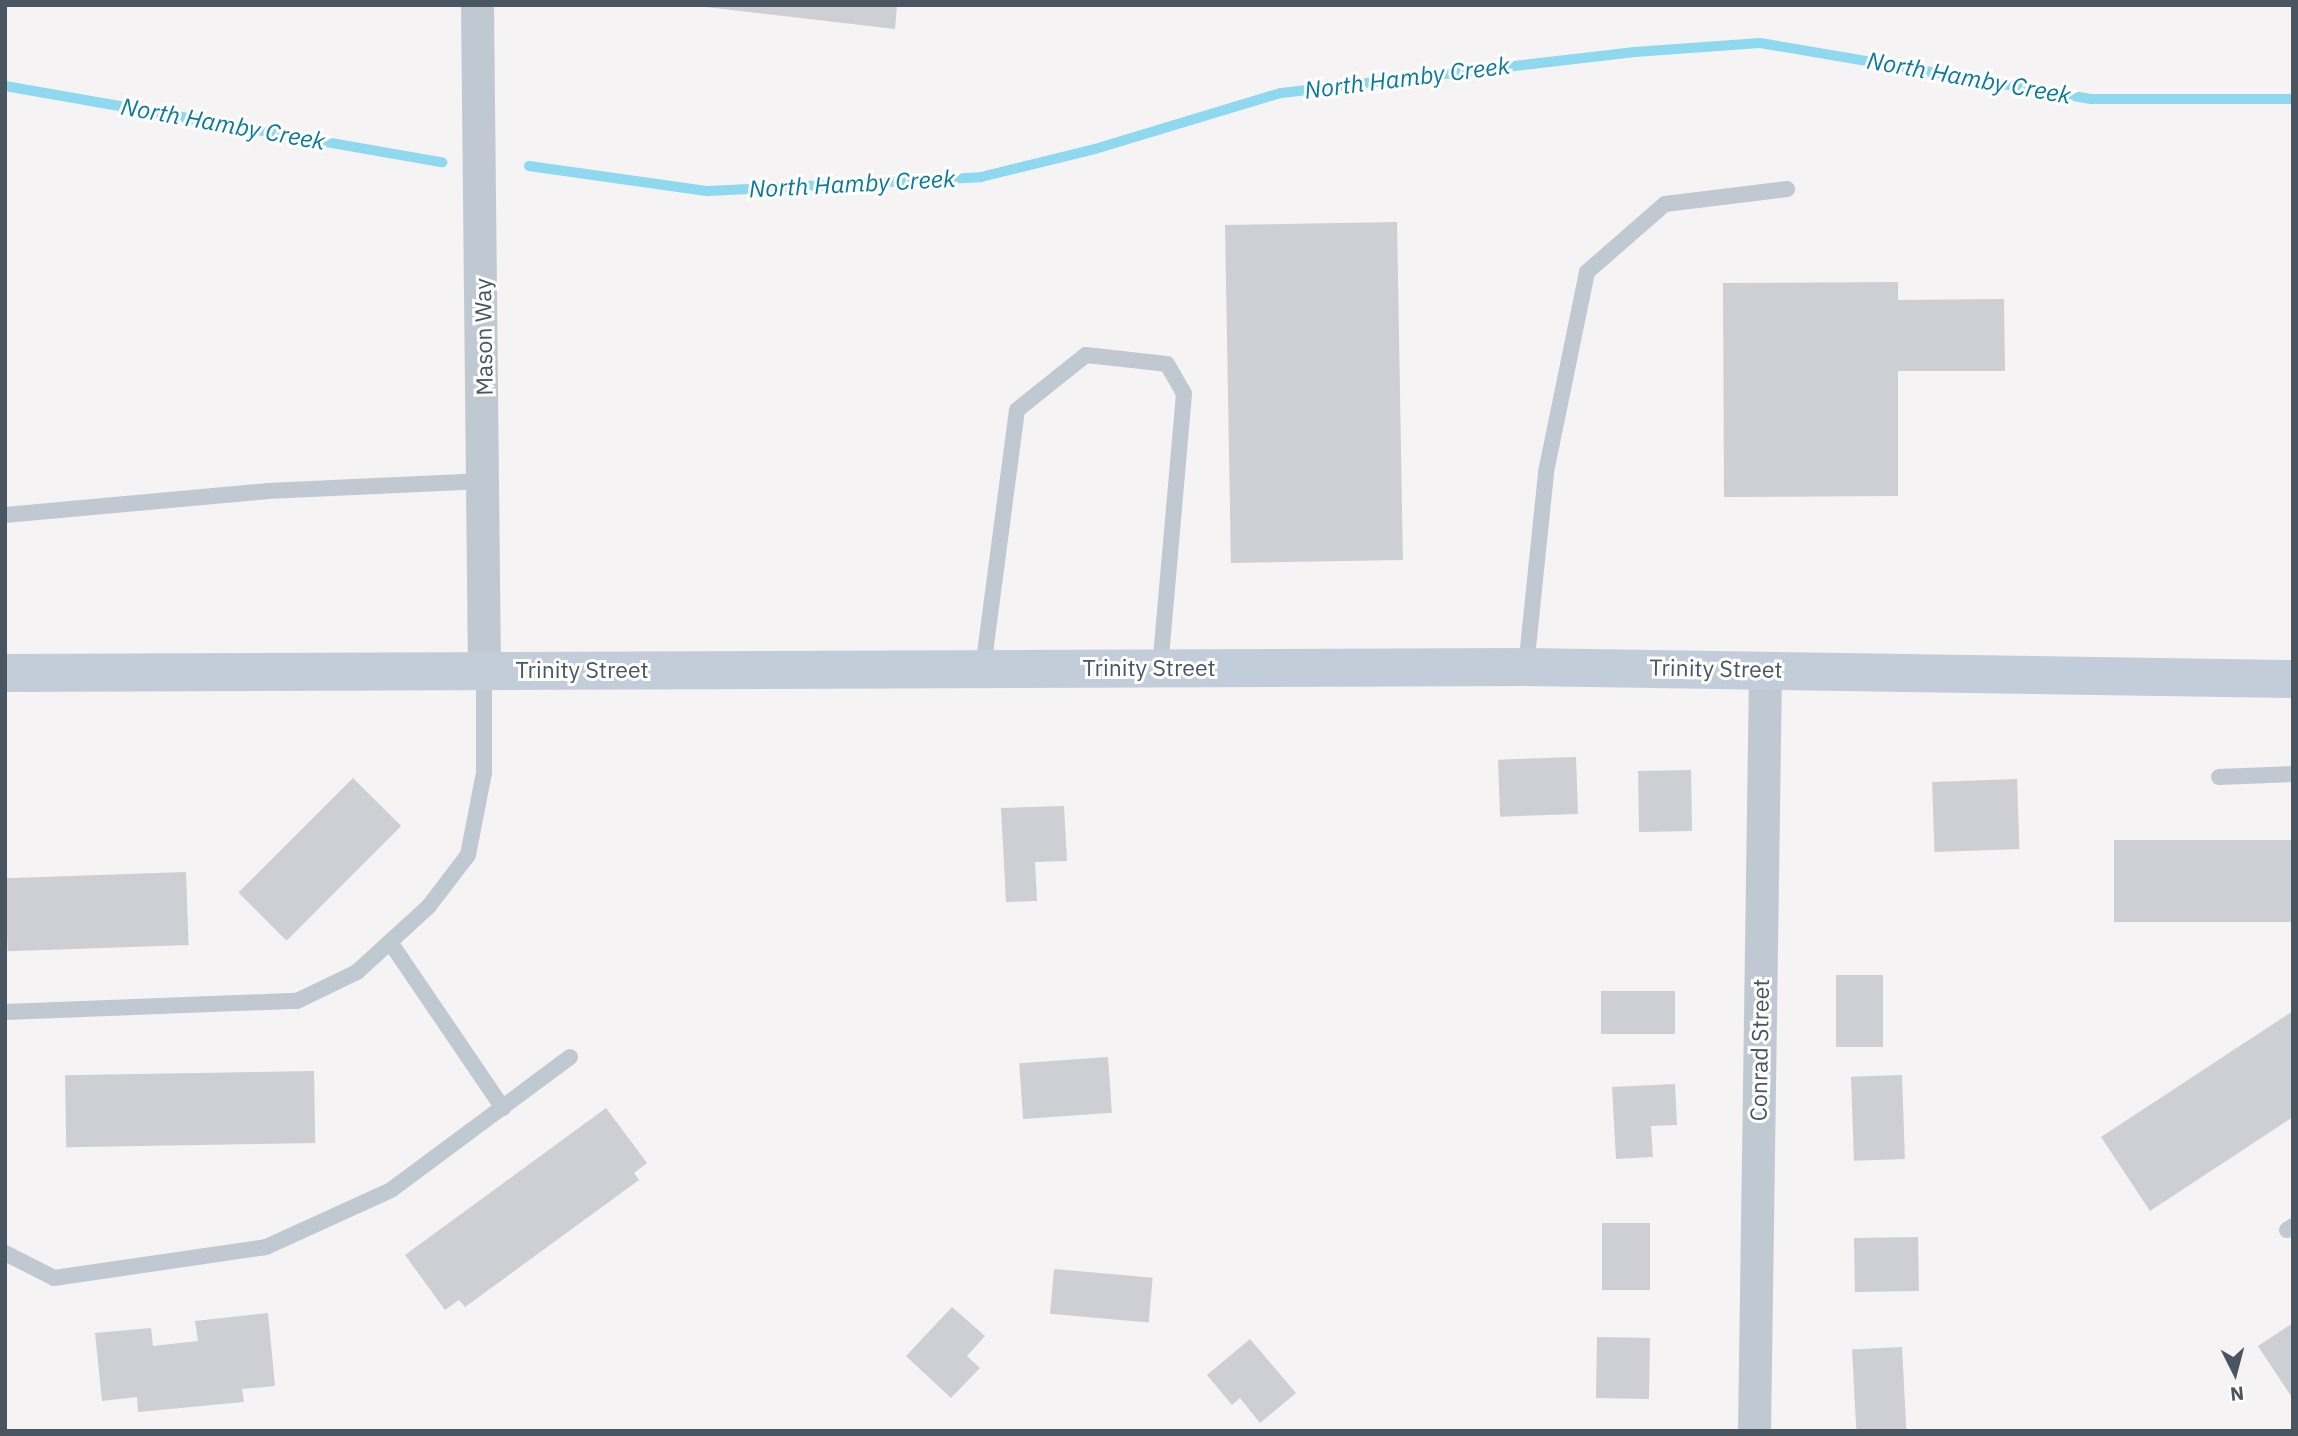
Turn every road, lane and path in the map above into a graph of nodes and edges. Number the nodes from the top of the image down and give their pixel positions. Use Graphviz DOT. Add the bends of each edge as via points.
graph roads {
  1 [pos="477,5"];
  2 [pos="1787,189"];
  3 [pos="485,481"];
  4 [pos="5,515"];
  5 [pos="1160,667"];
  6 [pos="1526,667"];
  7 [pos="983,668"];
  8 [pos="1765,668"];
  9 [pos="484,669"];
  10 [pos="5,673"];
  11 [pos="2293,679"];
  12 [pos="2293,774"];
  13 [pos="2219,777"];
  14 [pos="390,942"];
  15 [pos="5,1012"];
  16 [pos="570,1057"];
  17 [pos="503,1108"];
  18 [pos="5,1253"];
  19 [pos="1754,1431"];
  1 -- 3 [label="street, Mason Way"];
  2 -- 6 [label="lane" via="1665,204 1587,272 1546,472"];
  3 -- 4 [label="lane" via="267,491"];
  3 -- 9 [label="street, Mason Way"];
  5 -- 6 [label="street, Trinity Street"];
  5 -- 7 [label="street, Trinity Street"];
  5 -- 7 [label="lane" via="1184,394 1167,364 1086,355 1017,410"];
  6 -- 8 [label="street, Trinity Street"];
  7 -- 9 [label="street, Trinity Street"];
  8 -- 11 [label="street, Trinity Street"];
  8 -- 19 [label="street, Conrad Street"];
  9 -- 10 [label="street, Trinity Street"];
  9 -- 14 [label="lane" via="484,773 468,855 429,906"];
  12 -- 13 [label="lane"];
  14 -- 15 [label="lane" via="358,972 297,1002"];
  14 -- 17 [label="lane"];
  16 -- 17 [label="lane"];
  17 -- 18 [label="lane" via="391,1190 266,1247 54,1278"];
}
